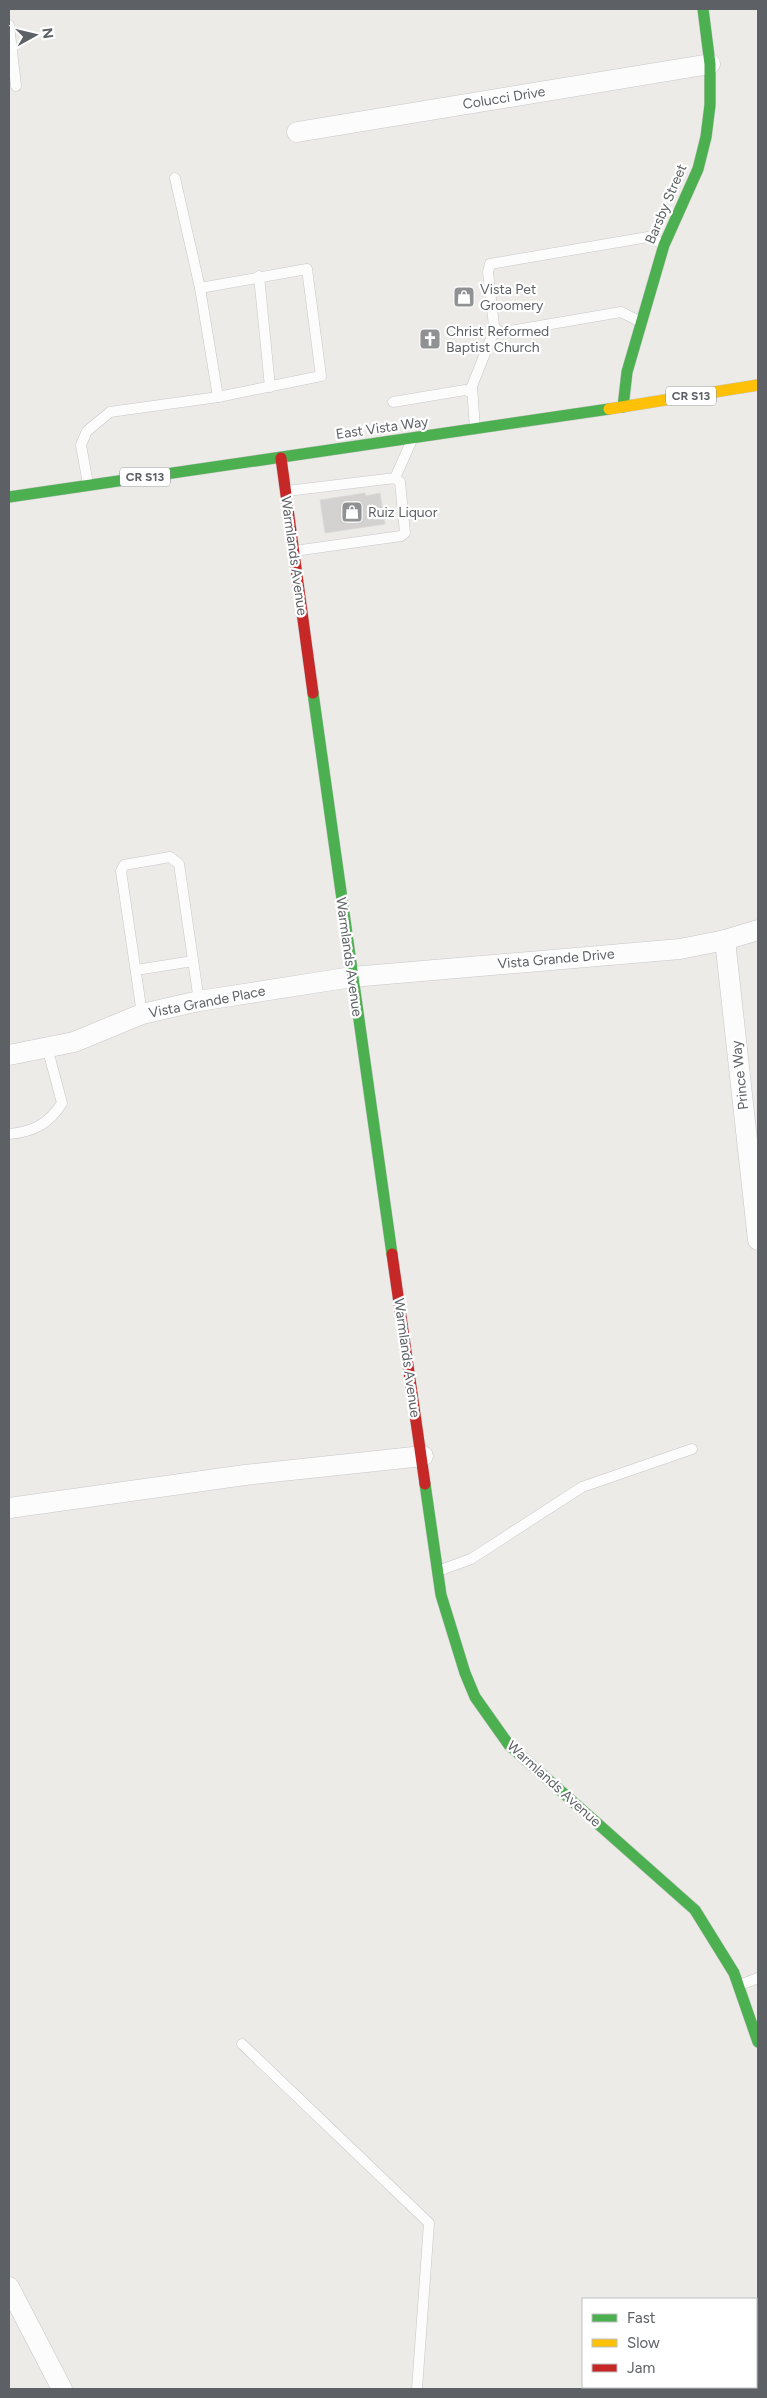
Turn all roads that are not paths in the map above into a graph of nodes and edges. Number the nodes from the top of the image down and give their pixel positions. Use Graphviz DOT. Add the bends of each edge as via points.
graph roads {
  1 [pos="702,9"];
  2 [pos="9,26"];
  3 [pos="710,64"];
  4 [pos="16,86"];
  5 [pos="297,132"];
  6 [pos="174,178"];
  7 [pos="664,245"];
  8 [pos="259,276"];
  9 [pos="200,288"];
  10 [pos="641,322"];
  11 [pos="498,331"];
  12 [pos="758,386"];
  13 [pos="270,388"];
  14 [pos="472,393"];
  15 [pos="218,397"];
  16 [pos="393,402"];
  17 [pos="623,407"];
  18 [pos="476,430"];
  19 [pos="412,439"];
  20 [pos="281,458"];
  21 [pos="395,478"];
  22 [pos="89,485"];
  23 [pos="286,491"];
  24 [pos="9,497"];
  25 [pos="294,551"];
  26 [pos="758,930"];
  27 [pos="725,940"];
  28 [pos="193,961"];
  29 [pos="136,970"];
  30 [pos="352,977"];
  31 [pos="199,1001"];
  32 [pos="142,1014"];
  33 [pos="47,1048"];
  34 [pos="9,1055"];
  35 [pos="9,1134"];
  36 [pos="758,1240"];
  37 [pos="692,1449"];
  38 [pos="422,1456"];
  39 [pos="9,1508"];
  40 [pos="438,1571"];
  41 [pos="758,1978"];
  42 [pos="739,1986"];
  43 [pos="758,2042"];
  44 [pos="242,2044"];
  45 [pos="9,2287"];
  46 [pos="62,2389"];
  47 [pos="417,2389"];
  1 -- 3 [label="street, Barsby Street"];
  2 -- 4 [label="lane"];
  3 -- 5 [label="street, Colucci Drive"];
  3 -- 7 [label="street, Barsby Street" via="710,105 698,169"];
  6 -- 9 [label="lane"];
  7 -- 10 [label="street, Barsby Street"];
  7 -- 11 [label="lane" via="648,237 490,264 488,272 494,326"];
  8 -- 9 [label="lane"];
  8 -- 13 [label="lane"];
  8 -- 13 [label="lane" via="307,269 321,376"];
  9 -- 15 [label="lane"];
  10 -- 11 [label="lane" via="621,312"];
  10 -- 17 [label="street, Barsby Street" via="626,372"];
  11 -- 14 [label="lane" via="492,336"];
  12 -- 17 [label="street, East Vista Way / CR S13"];
  13 -- 15 [label="lane"];
  14 -- 16 [label="lane" via="465,390"];
  14 -- 18 [label="lane"];
  15 -- 22 [label="lane" via="110,412 87,431 81,445"];
  17 -- 18 [label="street, East Vista Way / CR S13"];
  18 -- 19 [label="street, East Vista Way / CR S13"];
  19 -- 20 [label="street, East Vista Way / CR S13"];
  19 -- 21 [label="lane"];
  20 -- 22 [label="street, East Vista Way / CR S13"];
  20 -- 23 [label="street, Warmlands Avenue"];
  21 -- 23 [label="lane"];
  21 -- 25 [label="lane" via="400,482 405,533 401,536"];
  22 -- 24 [label="street, East Vista Way / CR S13"];
  23 -- 25 [label="street, Warmlands Avenue"];
  25 -- 30 [label="street, Warmlands Avenue"];
  26 -- 27 [label="street, Vista Grande Drive"];
  27 -- 30 [label="street, Vista Grande Drive" via="680,949"];
  27 -- 36 [label="street, Prince Way"];
  28 -- 29 [label="lane"];
  28 -- 29 [label="lane" via="179,864 170,856 130,862 122,871"];
  28 -- 31 [label="lane"];
  29 -- 32 [label="lane"];
  30 -- 31 [label="street, Vista Grande Place"];
  30 -- 38 [label="street, Warmlands Avenue"];
  31 -- 32 [label="street, Vista Grande Place"];
  32 -- 33 [label="street, Vista Grande Place" via="74,1042"];
  33 -- 34 [label="street, Vista Grande Place"];
  33 -- 35 [label="lane" via="62,1103 54,1116 41,1126"];
  37 -- 40 [label="lane" via="582,1487 471,1559"];
  38 -- 39 [label="street" via="245,1475"];
  38 -- 40 [label="street, Warmlands Avenue"];
  40 -- 42 [label="street, Warmlands Avenue" via="441,1595 465,1674 475,1697 508,1745 695,1910"];
  41 -- 42 [label="lane"];
  42 -- 43 [label="street, Warmlands Avenue"];
  44 -- 47 [label="lane" via="429,2223"];
  45 -- 46 [label="street"];
}
